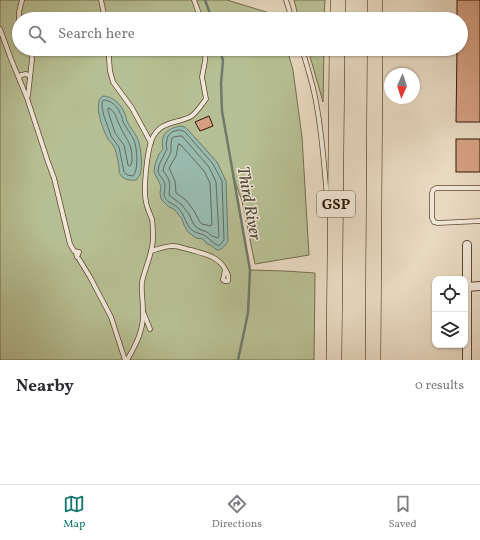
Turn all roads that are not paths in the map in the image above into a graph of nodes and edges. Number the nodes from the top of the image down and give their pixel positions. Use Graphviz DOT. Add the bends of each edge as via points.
graph roads {
  1 [pos="22,0"];
  2 [pos="101,0"];
  3 [pos="194,0"];
  4 [pos="286,0"];
  5 [pos="338,0"];
  6 [pos="376,0"];
  7 [pos="20,12"];
  8 [pos="104,12"];
  9 [pos="198,12"];
  10 [pos="290,12"];
  11 [pos="338,12"];
  12 [pos="376,12"];
  13 [pos="0,30"];
  14 [pos="32,56"];
  15 [pos="109,56"];
  16 [pos="205,56"];
  17 [pos="304,56"];
  18 [pos="337,56"];
  19 [pos="375,56"];
  20 [pos="30,76"];
  21 [pos="19,78"];
  22 [pos="27,98"];
  23 [pos="151,144"];
  24 [pos="480,188"];
  25 [pos="328,213"];
  26 [pos="480,221"];
  27 [pos="330,237"];
  28 [pos="153,242"];
  29 [pos="467,245"];
  30 [pos="164,246"];
  31 [pos="151,251"];
  32 [pos="76,253"];
  33 [pos="79,259"];
  34 [pos="225,269"];
  35 [pos="467,276"];
  36 [pos="335,284"];
  37 [pos="480,286"];
  38 [pos="468,287"];
  39 [pos="467,312"];
  40 [pos="143,313"];
  41 [pos="150,329"];
  42 [pos="126,360"];
  43 [pos="334,360"];
  44 [pos="373,360"];
  45 [pos="467,360"];
  1 -- 7 [label="lane"];
  2 -- 8 [label="lane"];
  3 -- 9 [label="lane"];
  4 -- 10 [label="lane"];
  5 -- 11 [label="highway"];
  6 -- 12 [label="highway"];
  13 -- 21 [label="lane"];
  14 -- 20 [label="lane"];
  15 -- 23 [label="lane" via="113,82 129,104"];
  16 -- 23 [label="lane" via="202,77 206,99 192,116 171,122 159,129"];
  17 -- 25 [label="lane" via="321,132"];
  18 -- 36 [label="highway, GSP"];
  19 -- 44 [label="highway, GSP"];
  20 -- 21 [label="lane" via="26,74"];
  20 -- 22 [label="lane"];
  21 -- 22 [label="lane"];
  22 -- 32 [label="lane" via="54,178 70,244 74,251 79,252 77,257"];
  23 -- 28 [label="lane" via="145,196 152,220"];
  24 -- 26 [label="lane" via="436,188 432,193 432,218 438,223"];
  27 -- 36 [label="lane"];
  28 -- 30 [label="lane" via="157,246"];
  28 -- 31 [label="lane"];
  29 -- 35 [label="street"];
  30 -- 31 [label="lane"];
  30 -- 34 [label="lane" via="209,255 220,261"];
  31 -- 40 [label="lane" via="142,281"];
  33 -- 42 [label="lane" via="111,317"];
  36 -- 43 [label="highway, GSP"];
  37 -- 38 [label="street"];
  39 -- 45 [label="street"];
  40 -- 41 [label="lane"];
  40 -- 42 [label="lane" via="138,341"];
}
